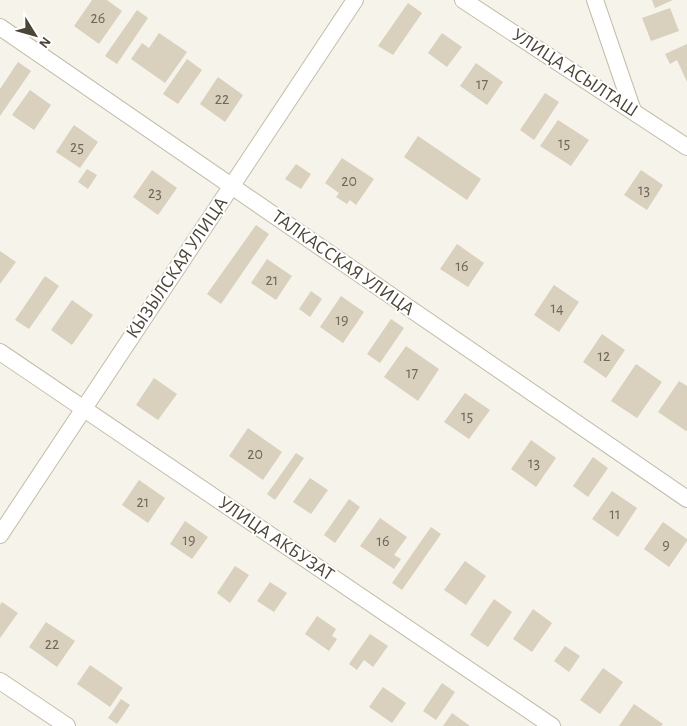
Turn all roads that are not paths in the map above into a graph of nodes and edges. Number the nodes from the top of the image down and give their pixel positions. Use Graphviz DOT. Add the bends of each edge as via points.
graph roads {
  1 [pos="355,0"];
  2 [pos="463,0"];
  3 [pos="595,0"];
  4 [pos="0,27"];
  5 [pos="633,111"];
  6 [pos="687,147"];
  7 [pos="232,186"];
  8 [pos="0,352"];
  9 [pos="84,409"];
  10 [pos="687,499"];
  11 [pos="0,535"];
  12 [pos="0,681"];
  13 [pos="67,726"];
  14 [pos="552,726"];
  1 -- 7 [label="street, КЫЗЫЛСКАЯ УЛИЦА"];
  2 -- 5 [label="street, УЛИЦА АСЫЛТАШ"];
  3 -- 5 [label="street"];
  4 -- 7 [label="street, ТАЛКАССКАЯ УЛИЦА"];
  5 -- 6 [label="street, УЛИЦА АСЫЛТАШ"];
  7 -- 9 [label="street, КЫЗЫЛСКАЯ УЛИЦА"];
  7 -- 10 [label="street, ТАЛКАССКАЯ УЛИЦА"];
  8 -- 9 [label="street, УЛИЦА АКБУЗАТ"];
  9 -- 11 [label="street, КЫЗЫЛСКАЯ УЛИЦА"];
  9 -- 14 [label="street, УЛИЦА АКБУЗАТ"];
  12 -- 13 [label="street"];
}
